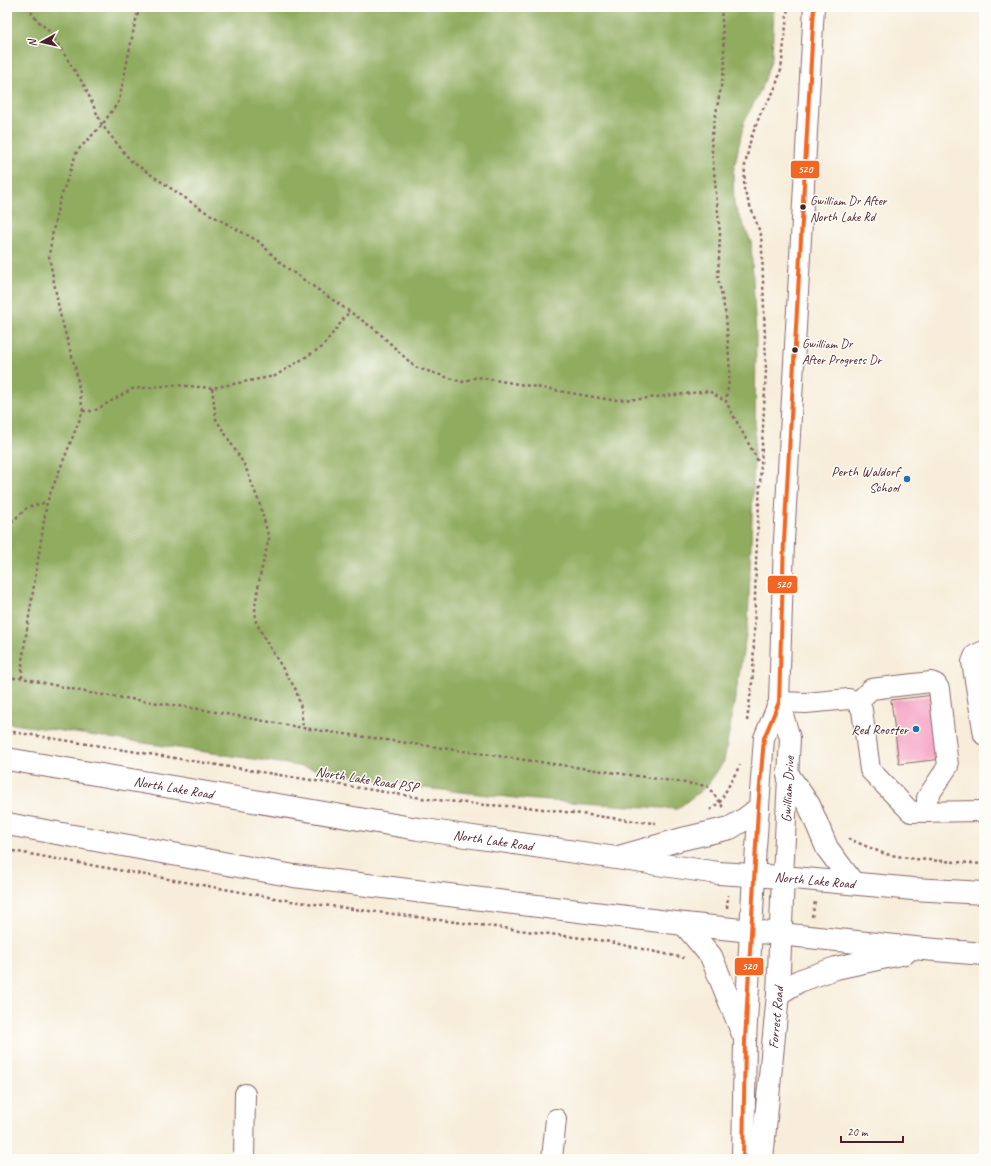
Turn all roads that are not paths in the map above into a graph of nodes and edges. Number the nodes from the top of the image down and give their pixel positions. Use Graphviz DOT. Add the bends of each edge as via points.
graph roads {
  1 [pos="814,7"];
  2 [pos="984,651"];
  3 [pos="779,702"];
  4 [pos="858,702"];
  5 [pos="984,735"];
  6 [pos="7,759"];
  7 [pos="788,775"];
  8 [pos="758,809"];
  9 [pos="984,811"];
  10 [pos="927,812"];
  11 [pos="7,824"];
  12 [pos="614,858"];
  13 [pos="754,875"];
  14 [pos="783,877"];
  15 [pos="853,883"];
  16 [pos="984,893"];
  17 [pos="684,924"];
  18 [pos="752,931"];
  19 [pos="782,934"];
  20 [pos="924,949"];
  21 [pos="984,954"];
  22 [pos="778,994"];
  23 [pos="745,1041"];
  24 [pos="245,1094"];
  25 [pos="556,1119"];
  26 [pos="244,1159"];
  27 [pos="552,1159"];
  28 [pos="743,1159"];
  29 [pos="762,1159"];
  1 -- 3 [label="street, Gwilliam Drive" via="784,541"];
  2 -- 5 [label="street" via="975,655 972,662"];
  3 -- 4 [label="street" via="806,703 849,699"];
  3 -- 7 [label="street, Gwilliam Drive" via="790,738"];
  3 -- 8 [label="street, Gwilliam Drive" via="764,738"];
  4 -- 10 [label="street" via="862,710 870,770 911,812"];
  4 -- 10 [label="street" via="871,690 931,682 936,684 939,689 948,766 927,798"];
  6 -- 12 [label="main road, North Lake Road" via="418,829"];
  7 -- 14 [label="street, Gwilliam Drive"];
  7 -- 15 [label="main road" via="809,805 827,848"];
  8 -- 12 [label="main road" via="730,828"];
  8 -- 13 [label="street, Gwilliam Drive"];
  9 -- 10 [label="street"];
  11 -- 17 [label="main road" via="294,876"];
  12 -- 13 [label="main road, North Lake Road"];
  13 -- 14 [label="main road, North Lake Road"];
  13 -- 18 [label="main road, Forrest Road"];
  14 -- 15 [label="main road, North Lake Road"];
  14 -- 19 [label="main road, Forrest Road"];
  15 -- 16 [label="main road, North Lake Road"];
  17 -- 18 [label="main road"];
  17 -- 23 [label="main road" via="711,956"];
  18 -- 19 [label="main road"];
  18 -- 23 [label="main road, Forrest Road"];
  19 -- 20 [label="main road"];
  19 -- 22 [label="main road, Forrest Road"];
  20 -- 21 [label="main road"];
  20 -- 22 [label="main road" via="836,968 799,981"];
  22 -- 29 [label="main road, Forrest Road"];
  23 -- 28 [label="main road, Forrest Road"];
  24 -- 26 [label="street"];
  25 -- 27 [label="street"];
}
